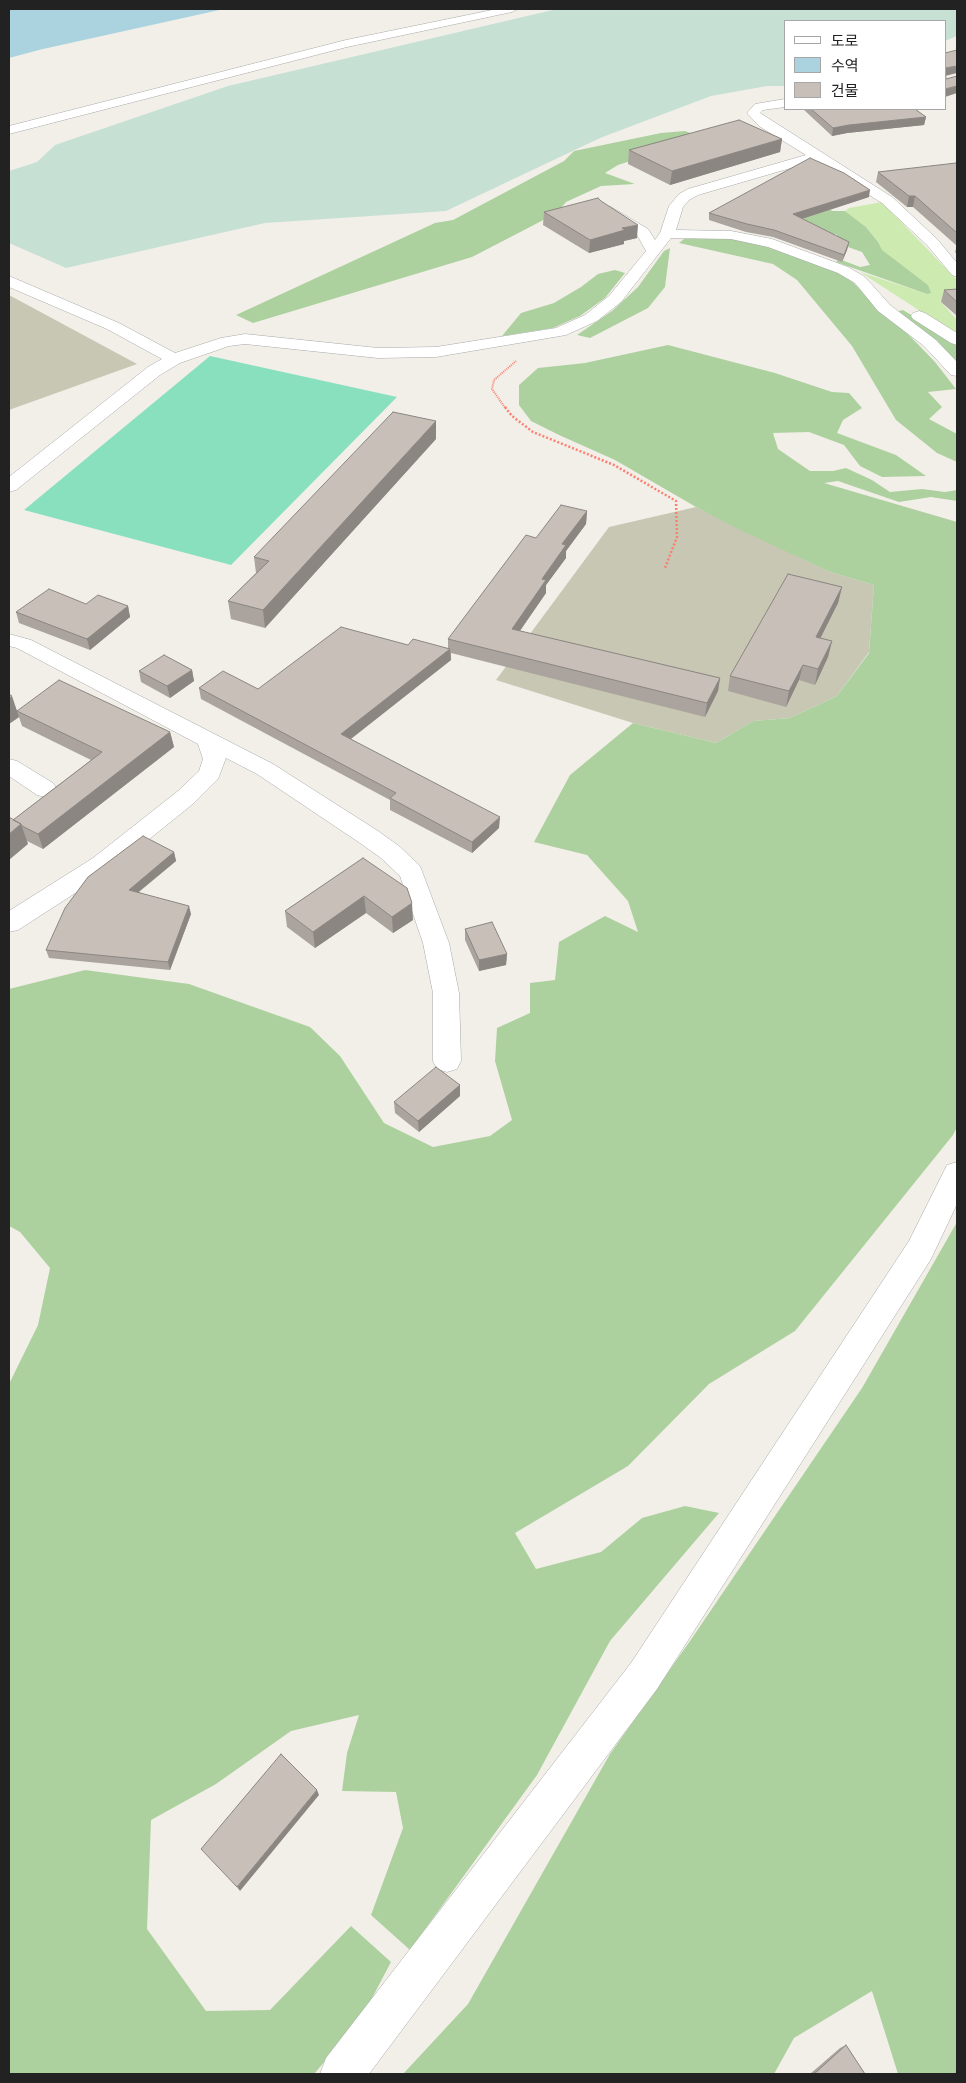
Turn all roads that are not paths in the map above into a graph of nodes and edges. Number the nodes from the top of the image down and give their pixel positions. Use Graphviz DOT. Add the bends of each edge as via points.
graph roads {
  1 [pos="512,9"];
  2 [pos="784,103"];
  3 [pos="9,130"];
  4 [pos="816,156"];
  5 [pos="606,210"];
  6 [pos="667,234"];
  7 [pos="654,250"];
  8 [pos="957,272"];
  9 [pos="860,280"];
  10 [pos="9,281"];
  11 [pos="957,340"];
  12 [pos="174,358"];
  13 [pos="957,371"];
  14 [pos="9,486"];
  15 [pos="9,640"];
  16 [pos="208,740"];
  17 [pos="9,766"];
  18 [pos="45,789"];
  19 [pos="9,923"];
  20 [pos="447,1060"];
  21 [pos="957,1174"];
  22 [pos="342,2074"];
  1 -- 3 [label="street" via="346,44"];
  2 -- 4 [label="street" via="759,107 754,112 764,123"];
  4 -- 6 [label="street" via="684,197 676,206"];
  4 -- 8 [label="street" via="887,200 932,242"];
  5 -- 7 [label="street" via="643,232"];
  6 -- 7 [label="street"];
  6 -- 9 [label="street" via="731,235 772,243 843,270"];
  7 -- 12 [label="street" via="615,298 591,318 560,332 436,352 378,353 235,340"];
  9 -- 11 [label="street"];
  9 -- 13 [label="street" via="884,308 930,343"];
  10 -- 12 [label="street" via="113,326"];
  12 -- 14 [label="street"];
  15 -- 16 [label="street" via="24,644"];
  16 -- 19 [label="street" via="215,760 210,774 186,797 102,864"];
  16 -- 20 [label="street" via="264,769 390,852 411,872 436,943 446,993"];
  17 -- 18 [label="street"];
  21 -- 22 [label="street" via="920,1250 644,1676"];
}
